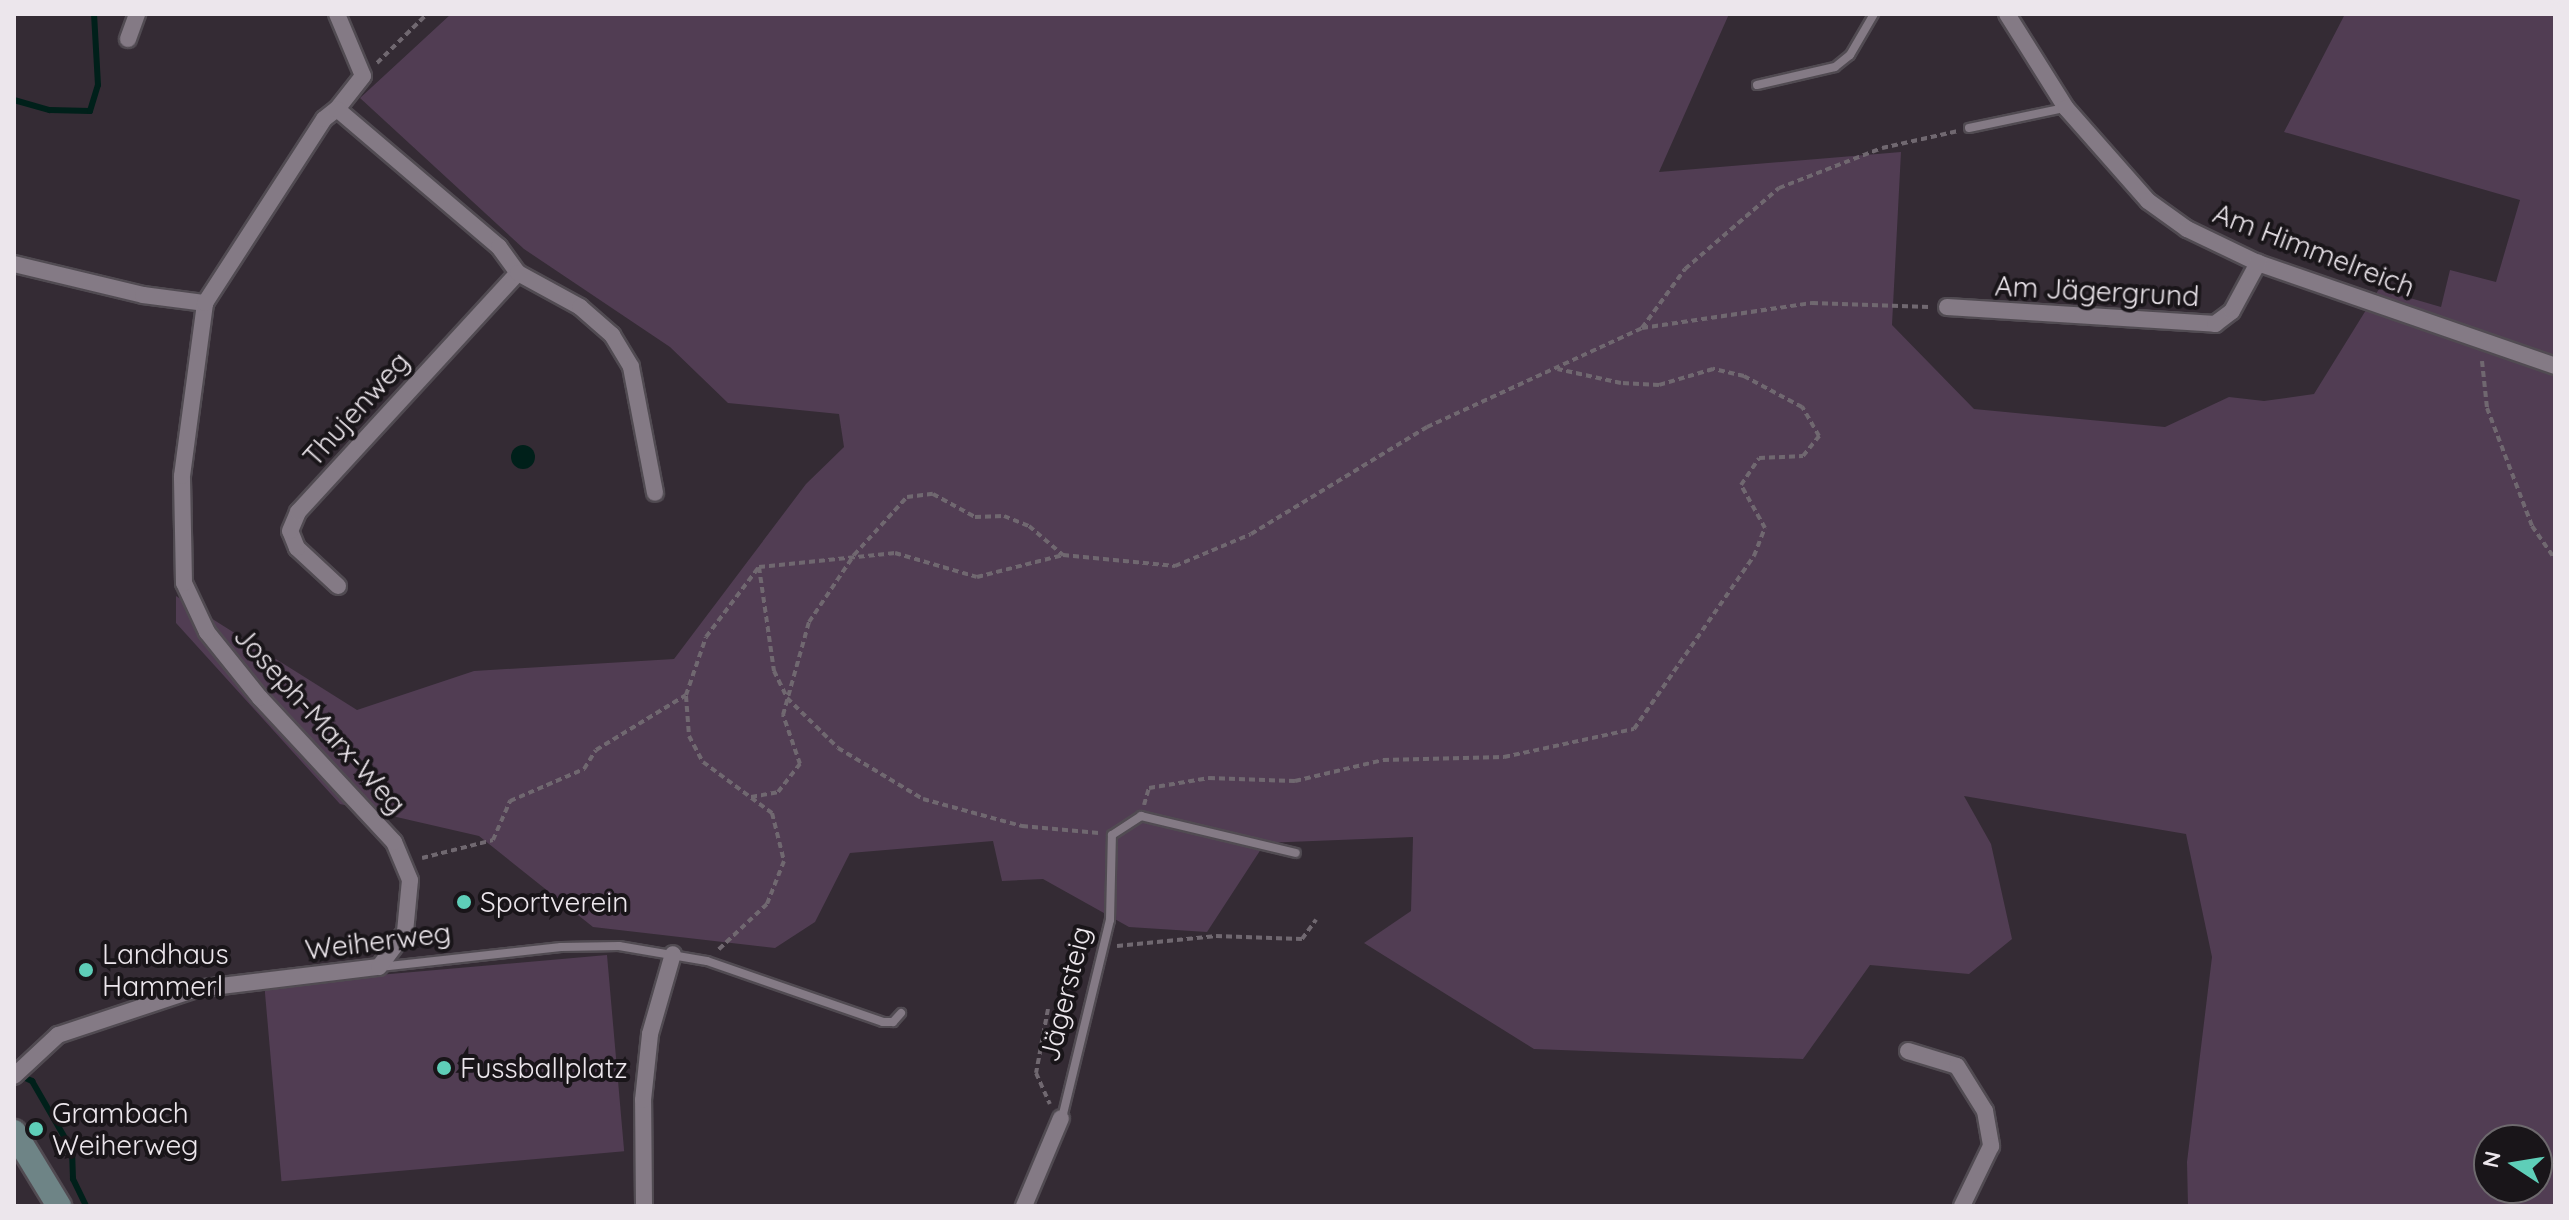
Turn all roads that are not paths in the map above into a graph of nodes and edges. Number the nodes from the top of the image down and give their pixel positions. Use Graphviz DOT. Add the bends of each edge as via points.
graph roads {
  1 [pos="137,14"];
  2 [pos="337,14"];
  3 [pos="1874,14"];
  4 [pos="2007,14"];
  5 [pos="128,39"];
  6 [pos="1757,85"];
  7 [pos="2066,108"];
  8 [pos="337,109"];
  9 [pos="1969,128"];
  10 [pos="2258,263"];
  11 [pos="14,264"];
  12 [pos="518,273"];
  13 [pos="205,303"];
  14 [pos="1947,307"];
  15 [pos="2555,366"];
  16 [pos="655,493"];
  17 [pos="338,586"];
  18 [pos="1296,853"];
  19 [pos="673,954"];
  20 [pos="379,967"];
  21 [pos="901,1013"];
  22 [pos="1908,1051"];
  23 [pos="21,1072"];
  24 [pos="1061,1118"];
  25 [pos="14,1132"];
  26 [pos="59,1206"];
  27 [pos="644,1206"];
  28 [pos="1024,1206"];
  29 [pos="1962,1206"];
  1 -- 5 [label="street"];
  2 -- 8 [label="street, Joseph-Marx-Weg" via="363,76"];
  3 -- 6 [label="lane" via="1850,55 1835,67"];
  4 -- 7 [label="street, Am Himmelreich"];
  7 -- 9 [label="lane"];
  7 -- 10 [label="street, Am Himmelreich" via="2148,201 2187,229"];
  8 -- 12 [label="street" via="499,247"];
  8 -- 13 [label="street, Joseph-Marx-Weg" via="312,132"];
  10 -- 14 [label="street, Am Jägergrund" via="2232,311 2215,324"];
  10 -- 15 [label="street, Am Himmelreich"];
  11 -- 13 [label="street" via="143,295"];
  12 -- 16 [label="street" via="580,307 626,355"];
  12 -- 17 [label="street, Thujenweg" via="298,512 290,531 297,548"];
  13 -- 20 [label="street, Joseph-Marx-Weg" via="182,476 186,592 207,632 270,709 375,817 404,863 410,903 405,932"];
  18 -- 24 [label="lane, Jägersteig" via="1141,816 1112,835 1105,949"];
  19 -- 20 [label="lane, Weiherweg" via="619,946 561,947"];
  19 -- 21 [label="lane, Weiherweg" via="883,1022 893,1022"];
  19 -- 27 [label="street" via="649,1047 643,1100"];
  20 -- 23 [label="street, Weiherweg" via="196,989 58,1035"];
  22 -- 29 [label="street" via="1957,1066 1978,1093 1990,1125 1988,1155"];
  24 -- 28 [label="street, Jägersteig"];
  25 -- 26 [label="main road"];
}
